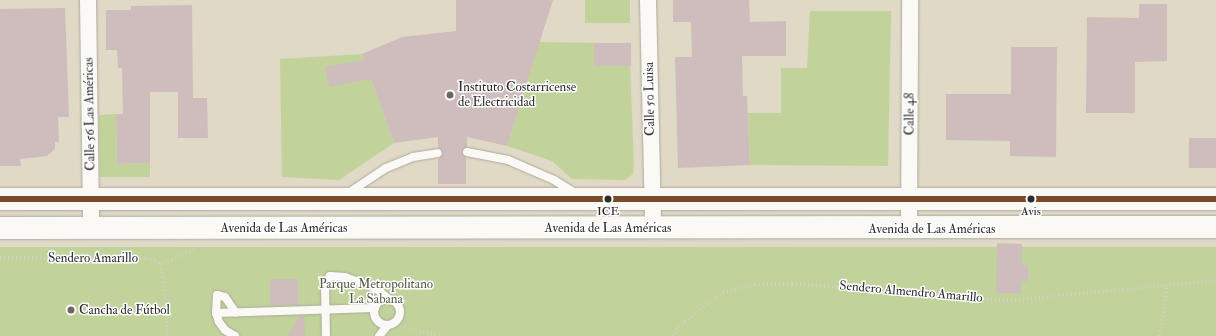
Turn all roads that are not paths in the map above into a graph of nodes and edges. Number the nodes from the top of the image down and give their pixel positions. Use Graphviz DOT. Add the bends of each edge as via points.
graph roads {
  1 [pos="88,0"];
  2 [pos="648,0"];
  3 [pos="910,0"];
  4 [pos="466,152"];
  5 [pos="438,153"];
  6 [pos="652,197"];
  7 [pos="341,198"];
  8 [pos="583,198"];
  9 [pos="909,198"];
  10 [pos="0,199"];
  11 [pos="92,199"];
  12 [pos="1216,199"];
  13 [pos="1216,227"];
  14 [pos="0,228"];
  15 [pos="91,228"];
  16 [pos="653,228"];
  17 [pos="909,229"];
  18 [pos="389,299"];
  19 [pos="375,308"];
  20 [pos="325,310"];
  21 [pos="216,313"];
  22 [pos="236,313"];
  23 [pos="390,324"];
  24 [pos="236,336"];
  25 [pos="326,336"];
  26 [pos="379,336"];
  1 -- 11 [label="street, Calle 56 Las Américas"];
  2 -- 6 [label="street, Calle 50 Luisa"];
  3 -- 9 [label="street, Calle 48"];
  4 -- 8 [label="lane" via="508,160 554,180"];
  5 -- 7 [label="lane" via="413,157 386,168"];
  6 -- 8 [label="main road"];
  6 -- 9 [label="main road"];
  6 -- 16 [label="street, Calle 50 Luisa"];
  7 -- 8 [label="main road"];
  7 -- 11 [label="main road"];
  9 -- 12 [label="main road"];
  9 -- 17 [label="street, Calle 48"];
  10 -- 11 [label="main road"];
  11 -- 15 [label="street, Calle 56 Las Américas"];
  13 -- 17 [label="main road, Avenida de Las Américas"];
  14 -- 15 [label="main road, Avenida de Las Américas"];
  15 -- 16 [label="main road, Avenida de Las Américas"];
  16 -- 17 [label="main road, Avenida de Las Américas"];
  18 -- 19 [label="lane" via="380,302"];
  18 -- 20 [label="lane" via="375,288 333,275 325,284"];
  18 -- 23 [label="lane" via="396,303 400,311 398,319"];
  19 -- 20 [label="lane"];
  19 -- 23 [label="lane" via="377,319"];
  20 -- 22 [label="lane"];
  20 -- 25 [label="lane"];
  21 -- 22 [label="lane"];
  21 -- 22 [label="lane" via="216,299 221,294"];
  21 -- 24 [label="lane" via="226,330"];
  23 -- 26 [label="lane"];
}
